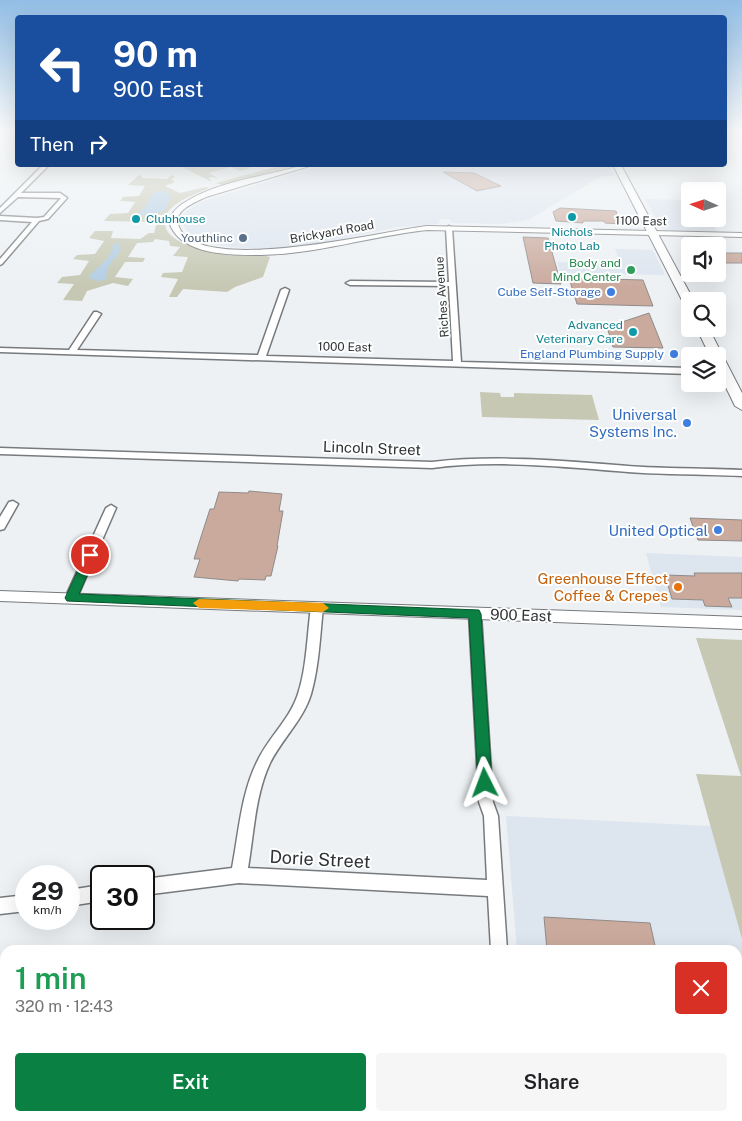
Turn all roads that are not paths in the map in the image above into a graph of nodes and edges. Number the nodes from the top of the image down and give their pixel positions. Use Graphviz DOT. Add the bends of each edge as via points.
graph roads {
  1 [pos="27,183"];
  2 [pos="244,183"];
  3 [pos="627,183"];
  4 [pos="16,194"];
  5 [pos="0,211"];
  6 [pos="0,218"];
  7 [pos="37,220"];
  8 [pos="449,228"];
  9 [pos="653,233"];
  10 [pos="742,235"];
  11 [pos="0,263"];
  12 [pos="350,283"];
  13 [pos="452,284"];
  14 [pos="285,290"];
  15 [pos="684,292"];
  16 [pos="97,314"];
  17 [pos="0,350"];
  18 [pos="72,352"];
  19 [pos="261,358"];
  20 [pos="458,365"];
  21 [pos="681,371"];
  22 [pos="726,379"];
  23 [pos="742,406"];
  24 [pos="0,451"];
  25 [pos="742,473"];
  26 [pos="13,504"];
  27 [pos="111,508"];
  28 [pos="0,526"];
  29 [pos="0,596"];
  30 [pos="71,598"];
  31 [pos="317,607"];
  32 [pos="475,614"];
  33 [pos="742,623"];
  34 [pos="239,875"];
  35 [pos="155,886"];
  36 [pos="495,888"];
  37 [pos="15,905"];
  38 [pos="0,906"];
  39 [pos="499,945"];
  1 -- 4 [label="street"];
  2 -- 8 [label="street, Brickyard Road" via="198,198 180,210 174,218 174,227 180,236 202,246 248,252 310,249 402,230"];
  3 -- 9 [label="main road"];
  4 -- 5 [label="street"];
  4 -- 7 [label="street" via="64,196 46,218"];
  6 -- 7 [label="street"];
  7 -- 11 [label="street"];
  8 -- 9 [label="street, 1100 East"];
  8 -- 13 [label="street, Riches Avenue"];
  9 -- 10 [label="street, 1100 East"];
  9 -- 15 [label="main road"];
  12 -- 13 [label="street"];
  13 -- 20 [label="street, Riches Avenue"];
  14 -- 19 [label="street"];
  16 -- 18 [label="street"];
  17 -- 18 [label="street, 1000 East"];
  18 -- 19 [label="street, 1000 East"];
  19 -- 20 [label="street, 1000 East"];
  20 -- 21 [label="street, 1000 East"];
  22 -- 23 [label="main road"];
  24 -- 25 [label="street, Lincoln Street" via="432,465 464,461 584,464"];
  26 -- 28 [label="street"];
  27 -- 30 [label="street"];
  29 -- 30 [label="street, 900 East"];
  30 -- 31 [label="street, 900 East"];
  31 -- 32 [label="street, 900 East"];
  31 -- 34 [label="street" via="306,687 300,704 268,752 259,772"];
  32 -- 33 [label="street, 900 East"];
  32 -- 36 [label="street" via="486,802 491,816"];
  34 -- 35 [label="street, Dorie Street"];
  34 -- 36 [label="street, Dorie Street"];
  36 -- 39 [label="street"];
  37 -- 38 [label="street"];
}
